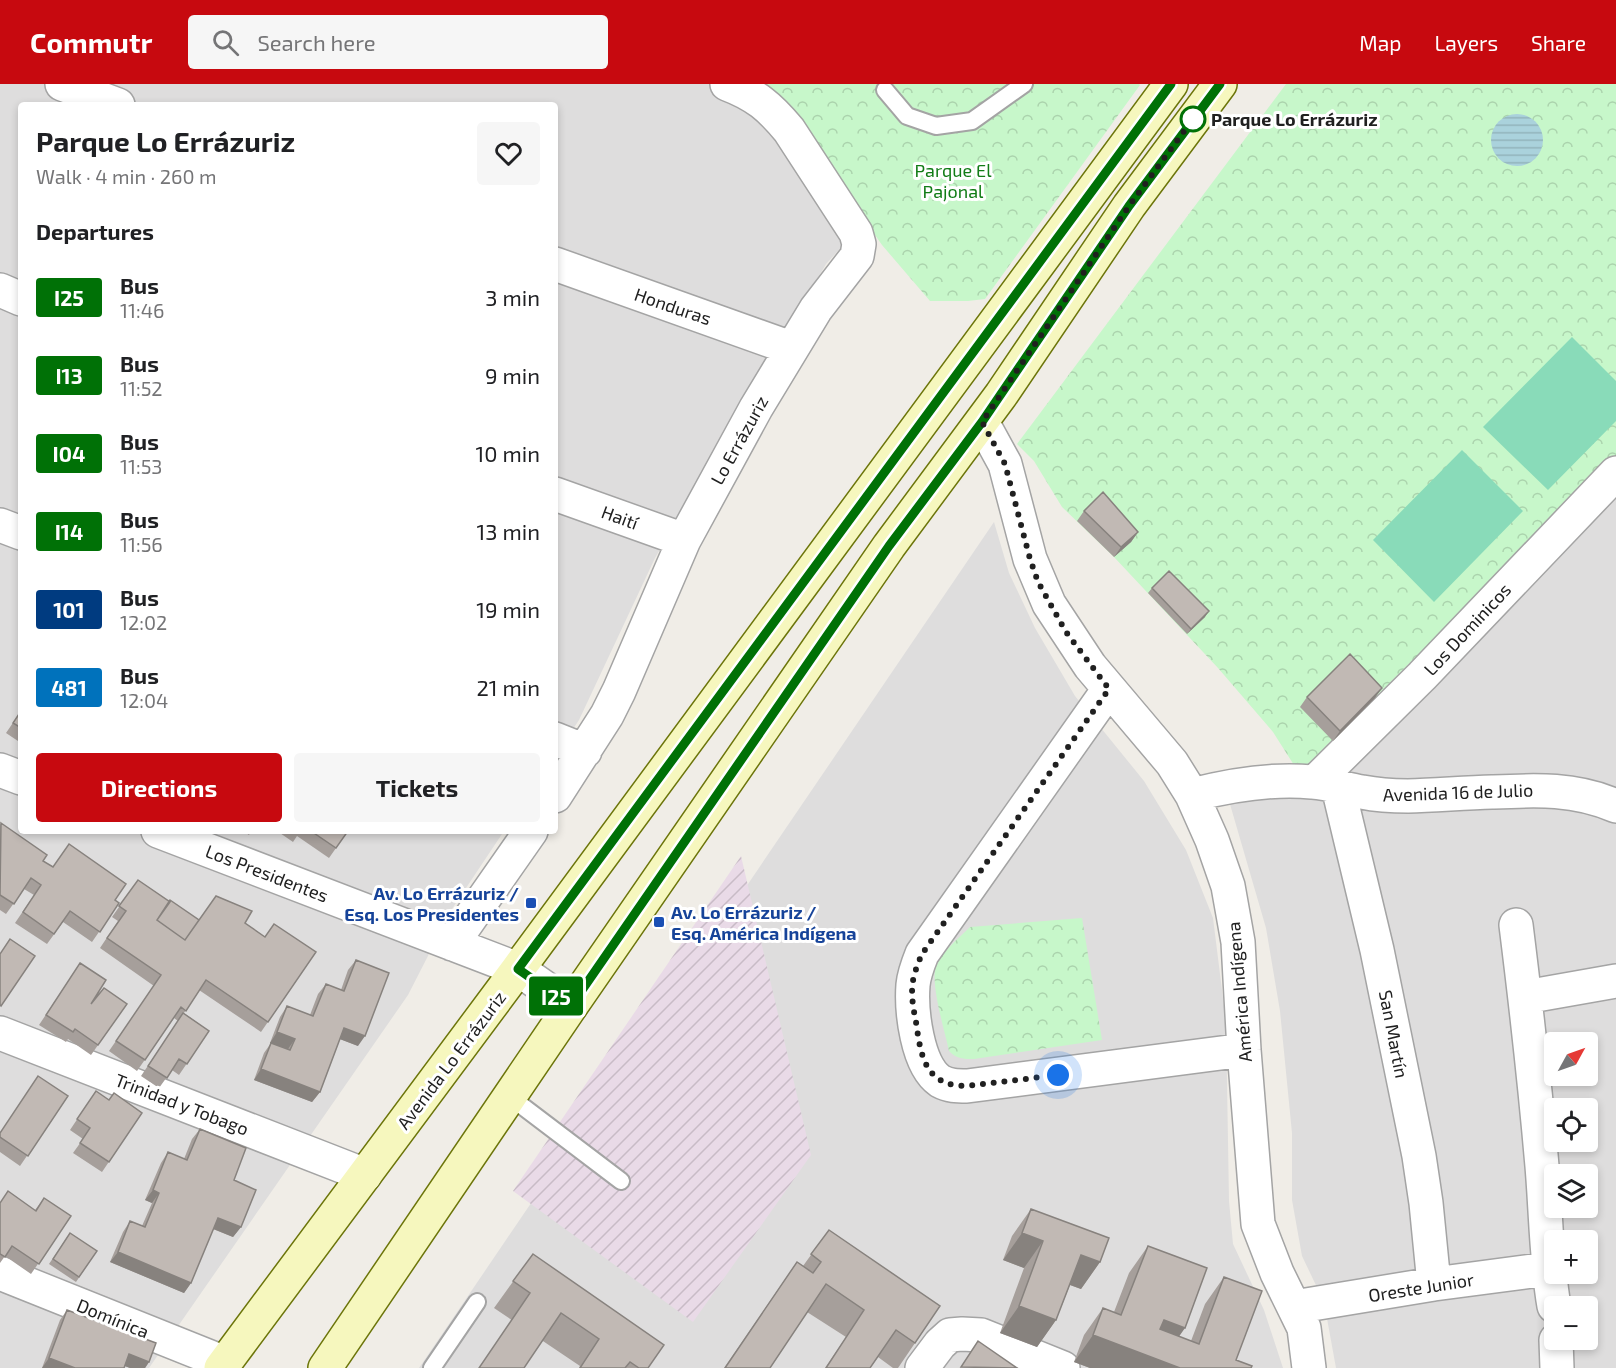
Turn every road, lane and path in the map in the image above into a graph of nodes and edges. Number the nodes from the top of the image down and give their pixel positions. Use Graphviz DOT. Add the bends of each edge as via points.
graph roads {
  1 [pos="62,84"];
  2 [pos="728,84"];
  3 [pos="1024,84"];
  4 [pos="1171,84"];
  5 [pos="1221,84"];
  6 [pos="885,90"];
  7 [pos="110,102"];
  8 [pos="558,265"];
  9 [pos="0,290"];
  10 [pos="18,298"];
  11 [pos="791,348"];
  12 [pos="982,422"];
  13 [pos="1616,473"];
  14 [pos="558,495"];
  15 [pos="0,525"];
  16 [pos="18,532"];
  17 [pos="684,540"];
  18 [pos="1109,689"];
  19 [pos="570,745"];
  20 [pos="0,770"];
  21 [pos="18,777"];
  22 [pos="1327,785"];
  23 [pos="558,786"];
  24 [pos="1192,795"];
  25 [pos="1616,806"];
  26 [pos="166,834"];
  27 [pos="529,834"];
  28 [pos="1516,925"];
  29 [pos="452,944"];
  30 [pos="518,969"];
  31 [pos="1616,981"];
  32 [pos="1525,997"];
  33 [pos="571,1006"];
  34 [pos="0,1033"];
  35 [pos="1244,1050"];
  36 [pos="509,1096"];
  37 [pos="365,1175"];
  38 [pos="621,1181"];
  39 [pos="1546,1230"];
  40 [pos="1544,1270"];
  41 [pos="0,1273"];
  42 [pos="1434,1284"];
  43 [pos="477,1302"];
  44 [pos="1294,1307"];
  45 [pos="1556,1350"];
  46 [pos="223,1365"];
  47 [pos="325,1368"];
  48 [pos="432,1368"];
  49 [pos="922,1368"];
  50 [pos="1063,1368"];
  51 [pos="1309,1368"];
  52 [pos="1557,1368"];
  1 -- 7 [label="street"];
  2 -- 11 [label="street, Lo Errázuriz" via="755,96 789,130 851,222 859,244 850,266"];
  3 -- 6 [label="lane" via="972,121 936,126 907,116"];
  4 -- 30 [label="main road, Avenida Lo Errázuriz"];
  5 -- 12 [label="main road" via="1129,206"];
  8 -- 11 [label="street, Honduras"];
  9 -- 10 [label="street"];
  11 -- 17 [label="street, Lo Errázuriz"];
  12 -- 18 [label="street, América Indígena" via="1005,464 1038,582 1066,632"];
  12 -- 33 [label="main road" via="889,546"];
  13 -- 22 [label="street, Los Dominicos" via="1422,676"];
  14 -- 17 [label="street, Haití"];
  15 -- 16 [label="street"];
  17 -- 19 [label="street, Lo Errázuriz" via="620,691"];
  18 -- 24 [label="street, América Indígena" via="1172,762"];
  18 -- 35 [label="street" via="922,954 912,986 922,1057 938,1080 952,1086 967,1086"];
  19 -- 23 [label="street, Lo Errázuriz"];
  20 -- 21 [label="street"];
  22 -- 24 [label="street, Avenida 16 de Julio" via="1262,782"];
  22 -- 25 [label="street, Avenida 16 de Julio" via="1408,796 1564,790"];
  22 -- 42 [label="street, San Martín" via="1377,950 1419,1156"];
  24 -- 35 [label="street, América Indígena" via="1228,886 1238,942"];
  26 -- 29 [label="street, Los Presidentes"];
  27 -- 29 [label="street"];
  28 -- 32 [label="street"];
  29 -- 30 [label="street, Los Presidentes"];
  30 -- 33 [label="street, Los Presidentes"];
  30 -- 37 [label="main road, Avenida Lo Errázuriz"];
  31 -- 32 [label="street"];
  32 -- 39 [label="street"];
  33 -- 36 [label="main road"];
  34 -- 37 [label="street, Trinidad y Tobago"];
  35 -- 44 [label="street, América Indígena" via="1258,1224"];
  36 -- 38 [label="lane"];
  36 -- 47 [label="main road"];
  37 -- 46 [label="main road, Avenida Lo Errázuriz"];
  40 -- 42 [label="street, Oreste Junior"];
  41 -- 46 [label="street, Domínica"];
  42 -- 44 [label="street, Oreste Junior"];
  43 -- 48 [label="lane"];
  44 -- 51 [label="street, América Indígena" via="1304,1328"];
  45 -- 52 [label="street"];
  49 -- 50 [label="street" via="950,1335 963,1334 981,1335"];
}
